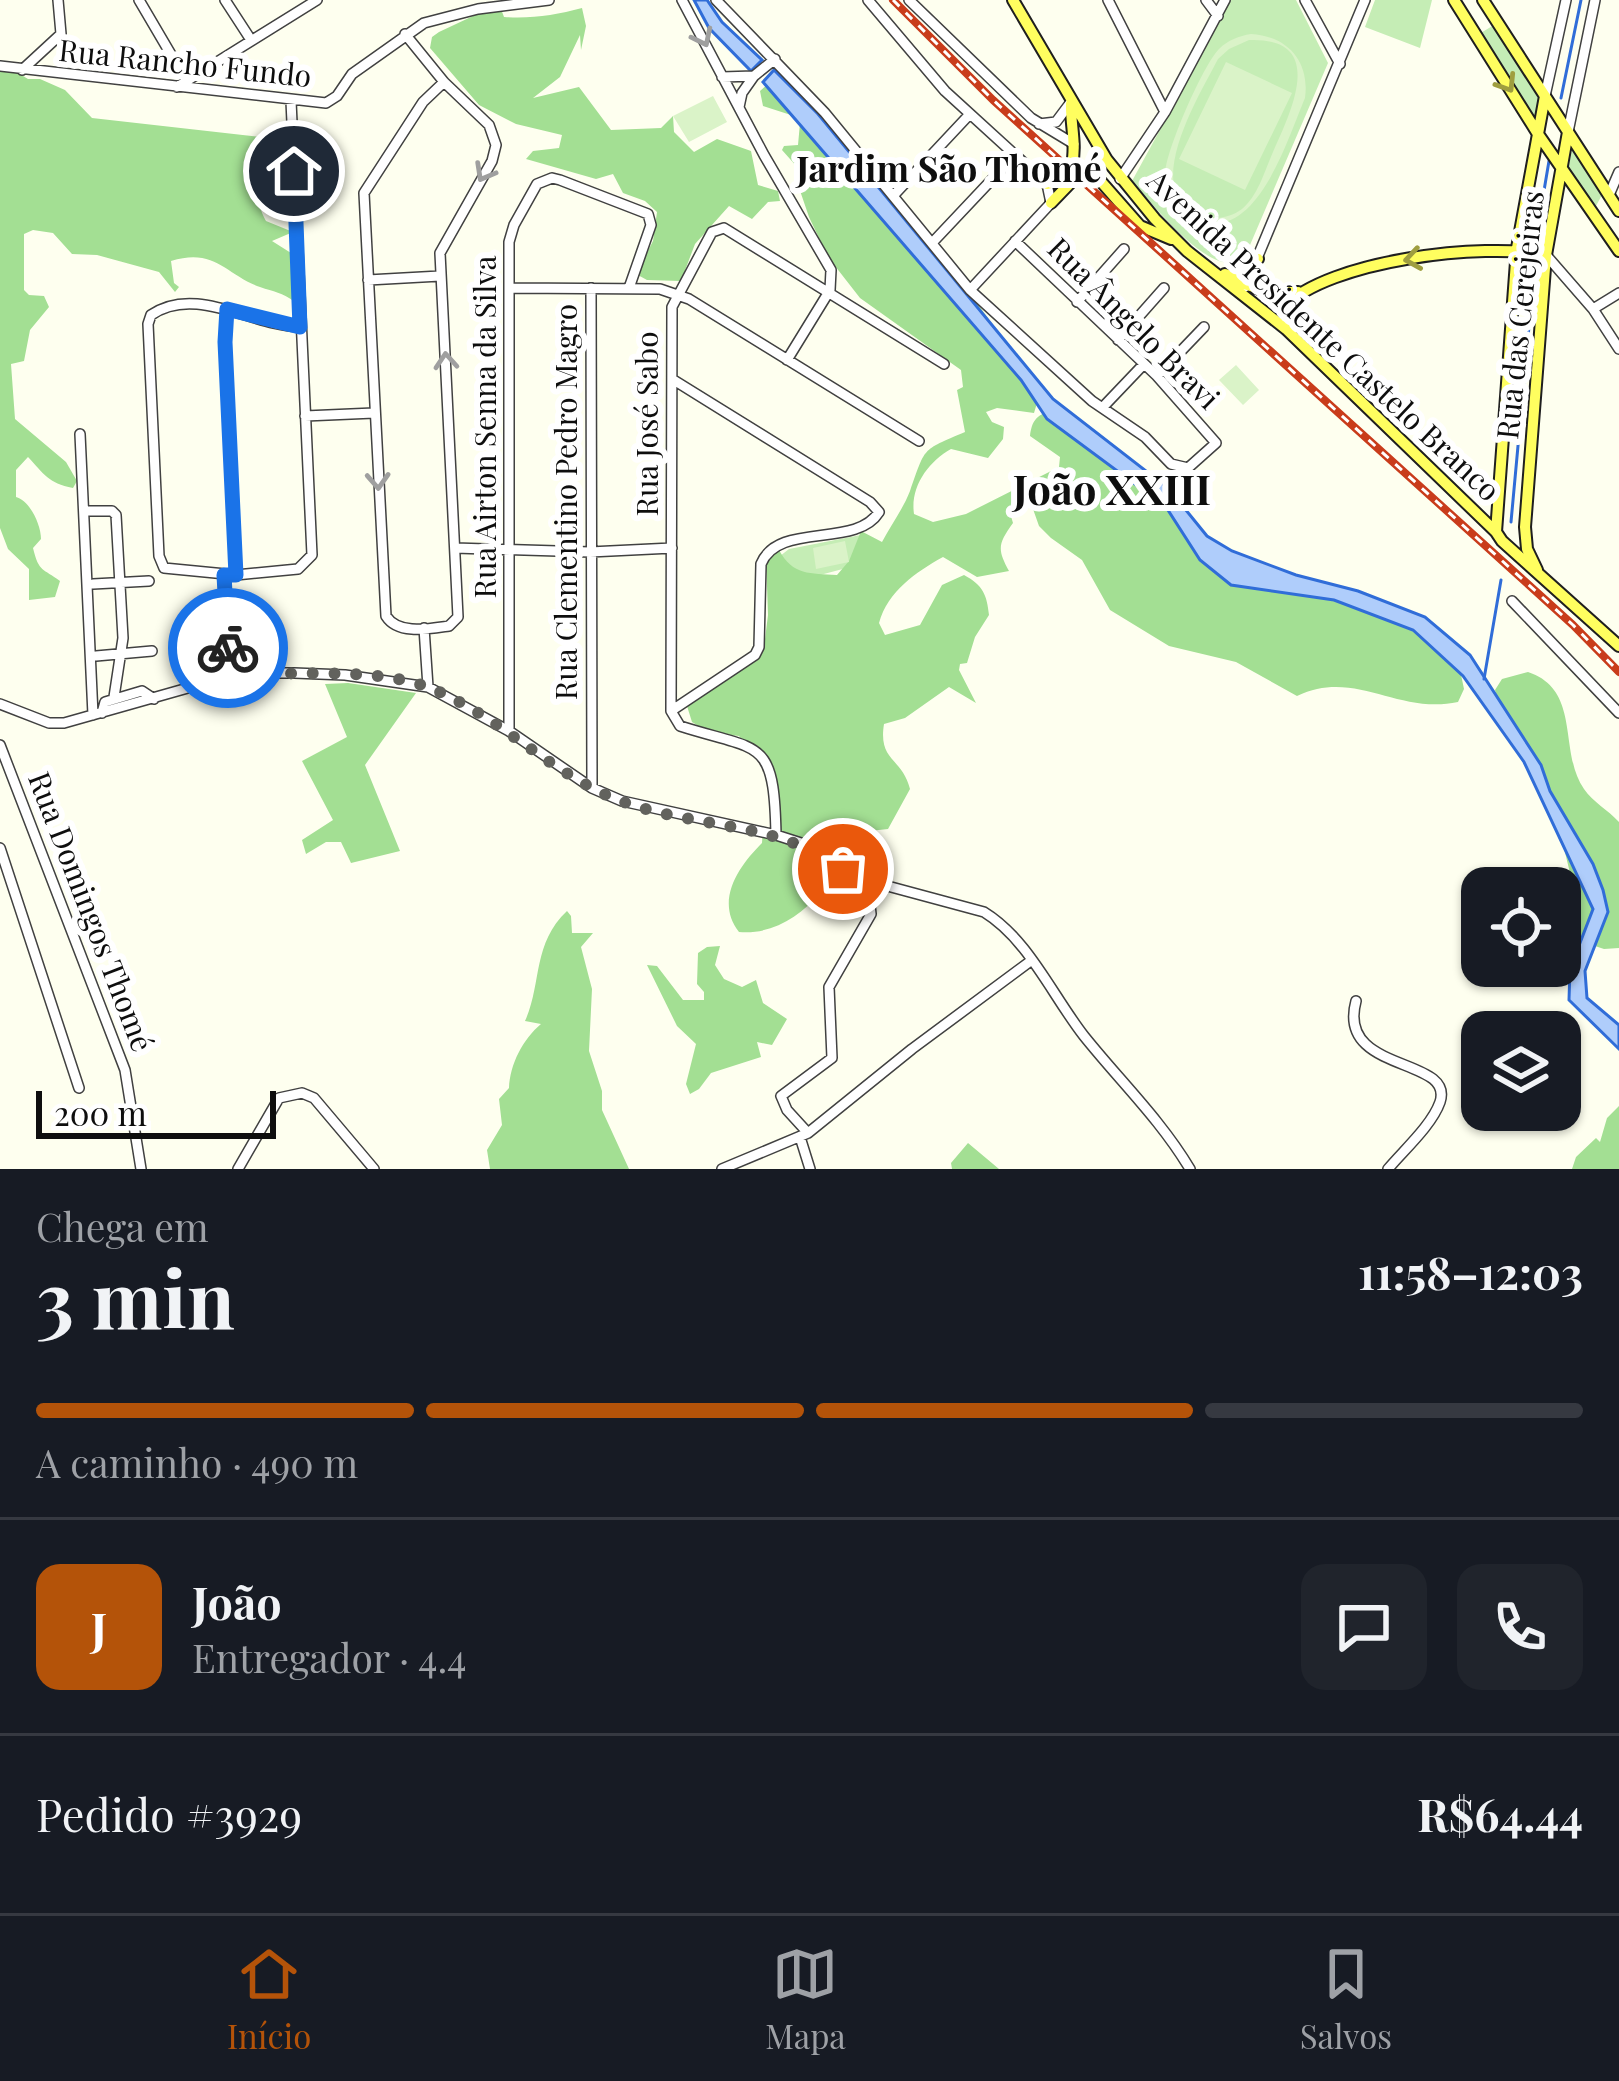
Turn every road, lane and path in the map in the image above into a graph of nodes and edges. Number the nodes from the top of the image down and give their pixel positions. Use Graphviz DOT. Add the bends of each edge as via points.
graph roads {
  1 [pos="58,0"];
  2 [pos="139,0"];
  3 [pos="225,0"];
  4 [pos="317,0"];
  5 [pos="549,0"];
  6 [pos="682,0"];
  7 [pos="716,0"];
  8 [pos="868,0"];
  9 [pos="911,0"];
  10 [pos="1033,0"];
  11 [pos="1108,0"];
  12 [pos="1206,0"];
  13 [pos="1225,0"];
  14 [pos="1305,0"];
  15 [pos="1365,0"];
  16 [pos="1483,0"];
  17 [pos="1566,0"];
  18 [pos="1595,0"];
  19 [pos="1456,2"];
  20 [pos="1015,4"];
  21 [pos="1218,16"];
  22 [pos="1494,20"];
  23 [pos="405,34"];
  24 [pos="251,40"];
  25 [pos="771,62"];
  26 [pos="1340,64"];
  27 [pos="0,66"];
  28 [pos="22,70"];
  29 [pos="754,76"];
  30 [pos="722,77"];
  31 [pos="444,82"];
  32 [pos="182,84"];
  33 [pos="1545,96"];
  34 [pos="291,101"];
  35 [pos="1071,101"];
  36 [pos="739,106"];
  37 [pos="1165,112"];
  38 [pos="969,115"];
  39 [pos="1039,124"];
  40 [pos="1568,132"];
  41 [pos="1538,134"];
  42 [pos="1074,145"];
  43 [pos="1014,156"];
  44 [pos="1561,167"];
  45 [pos="1619,172"];
  46 [pos="1120,178"];
  47 [pos="1047,184"];
  48 [pos="1609,195"];
  49 [pos="893,196"];
  50 [pos="1051,202"];
  51 [pos="1589,210"];
  52 [pos="1618,210"];
  53 [pos="1598,222"];
  54 [pos="1015,241"];
  55 [pos="1178,242"];
  56 [pos="932,243"];
  57 [pos="1517,248"];
  58 [pos="1124,249"];
  59 [pos="1619,251"];
  60 [pos="1546,255"];
  61 [pos="1258,259"];
  62 [pos="1562,271"];
  63 [pos="1216,272"];
  64 [pos="1545,275"];
  65 [pos="440,276"];
  66 [pos="368,280"];
  67 [pos="1238,287"];
  68 [pos="510,288"];
  69 [pos="591,288"];
  70 [pos="628,288"];
  71 [pos="1165,288"];
  72 [pos="1312,289"];
  73 [pos="830,290"];
  74 [pos="970,290"];
  75 [pos="1269,292"];
  76 [pos="1619,292"];
  77 [pos="676,295"];
  78 [pos="1077,302"];
  79 [pos="227,309"];
  80 [pos="1593,309"];
  81 [pos="300,327"];
  82 [pos="1204,327"];
  83 [pos="1286,329"];
  84 [pos="1118,340"];
  85 [pos="1619,349"];
  86 [pos="787,360"];
  87 [pos="944,364"];
  88 [pos="1144,364"];
  89 [pos="1157,376"];
  90 [pos="672,379"];
  91 [pos="1103,407"];
  92 [pos="374,413"];
  93 [pos="305,416"];
  94 [pos="80,434"];
  95 [pos="919,441"];
  96 [pos="88,511"];
  97 [pos="1525,527"];
  98 [pos="1503,541"];
  99 [pos="455,548"];
  100 [pos="672,548"];
  101 [pos="511,550"];
  102 [pos="590,552"];
  103 [pos="1539,573"];
  104 [pos="230,575"];
  105 [pos="149,580"];
  106 [pos="121,582"];
  107 [pos="93,584"];
  108 [pos="1512,601"];
  109 [pos="424,628"];
  110 [pos="1619,646"];
  111 [pos="152,651"];
  112 [pos="122,655"];
  113 [pos="96,656"];
  114 [pos="230,673"];
  115 [pos="428,687"];
  116 [pos="114,697"];
  117 [pos="154,698"];
  118 [pos="0,704"];
  119 [pos="671,711"];
  120 [pos="1619,713"];
  121 [pos="97,714"];
  122 [pos="509,731"];
  123 [pos="0,745"];
  124 [pos="592,788"];
  125 [pos="776,835"];
  126 [pos="0,848"];
  127 [pos="843,869"];
  128 [pos="1033,960"];
  129 [pos="1356,1001"];
  130 [pos="79,1088"];
  131 [pos="804,1135"];
  132 [pos="141,1169"];
  133 [pos="238,1169"];
  134 [pos="374,1169"];
  135 [pos="722,1169"];
  136 [pos="810,1169"];
  137 [pos="1190,1169"];
  138 [pos="1388,1169"];
  1 -- 28 [label="street" via="61,34"];
  2 -- 32 [label="street"];
  3 -- 24 [label="street"];
  4 -- 24 [label="street"];
  5 -- 23 [label="street, Rua Rancho Fundo" via="444,16"];
  6 -- 30 [label="street, one-way"];
  7 -- 25 [label="street"];
  8 -- 38 [label="street"];
  9 -- 39 [label="street"];
  10 -- 20 [label="street"];
  11 -- 37 [label="street"];
  12 -- 21 [label="street"];
  13 -- 21 [label="street"];
  14 -- 26 [label="street"];
  15 -- 26 [label="street"];
  16 -- 22 [label="main road"];
  17 -- 33 [label="street"];
  18 -- 40 [label="street"];
  19 -- 22 [label="main road" via="1480,30"];
  19 -- 41 [label="main road, one-way"];
  20 -- 35 [label="main road, Avenida Presidente Castelo Branco"];
  21 -- 37 [label="street"];
  22 -- 33 [label="main road"];
  23 -- 31 [label="street"];
  23 -- 34 [label="street, Rua Rancho Fundo" via="332,100"];
  24 -- 32 [label="street"];
  25 -- 29 [label="street"];
  25 -- 49 [label="street"];
  26 -- 61 [label="street"];
  27 -- 28 [label="street, Rua Rancho Fundo"];
  28 -- 32 [label="street, Rua Rancho Fundo"];
  29 -- 30 [label="street"];
  29 -- 36 [label="street"];
  30 -- 36 [label="street"];
  31 -- 65 [label="street, one-way" via="489,124 496,145 446,238"];
  31 -- 66 [label="street" via="365,187"];
  32 -- 34 [label="street, Rua Rancho Fundo"];
  33 -- 40 [label="main road"];
  33 -- 41 [label="main road"];
  34 -- 81 [label="street"];
  35 -- 39 [label="street" via="1056,122"];
  35 -- 42 [label="main road"];
  35 -- 46 [label="main road, Avenida Presidente Castelo Branco"];
  36 -- 73 [label="street" via="829,264"];
  37 -- 46 [label="street"];
  38 -- 43 [label="street"];
  38 -- 49 [label="street"];
  39 -- 42 [label="street"];
  40 -- 44 [label="main road, Rua das Cerejeiras"];
  40 -- 48 [label="main road"];
  41 -- 44 [label="main road"];
  41 -- 57 [label="main road"];
  42 -- 47 [label="main road" via="1068,174"];
  43 -- 47 [label="street"];
  43 -- 56 [label="street"];
  44 -- 51 [label="main road"];
  44 -- 60 [label="main road, Rua das Cerejeiras"];
  45 -- 48 [label="street"];
  46 -- 55 [label="main road, Avenida Presidente Castelo Branco"];
  47 -- 50 [label="street"];
  48 -- 51 [label="main road"];
  48 -- 52 [label="main road"];
  49 -- 56 [label="street"];
  50 -- 54 [label="street"];
  50 -- 55 [label="main road" via="1088,172 1140,226"];
  51 -- 53 [label="main road"];
  52 -- 53 [label="main road" via="1609,208"];
  53 -- 59 [label="main road"];
  54 -- 74 [label="street"];
  54 -- 78 [label="street, Rua Ângelo Bravi"];
  55 -- 63 [label="main road, Avenida Presidente Castelo Branco"];
  56 -- 74 [label="street"];
  57 -- 60 [label="main road"];
  57 -- 72 [label="main road, one-way" via="1405,259"];
  57 -- 98 [label="main road"];
  58 -- 78 [label="street"];
  60 -- 62 [label="street"];
  60 -- 64 [label="main road, Rua das Cerejeiras"];
  61 -- 63 [label="main road" via="1235,277"];
  61 -- 67 [label="street"];
  61 -- 75 [label="street" via="1258,280"];
  62 -- 64 [label="street"];
  62 -- 80 [label="street"];
  63 -- 67 [label="main road, Avenida Presidente Castelo Branco"];
  64 -- 97 [label="main road, Rua das Cerejeiras"];
  65 -- 66 [label="street"];
  99 -- 65 [label="street, one-way"];
  66 -- 92 [label="street"];
  67 -- 75 [label="main road"];
  67 -- 83 [label="main road, Avenida Presidente Castelo Branco"];
  68 -- 69 [label="street"];
  68 -- 70 [label="street, Rua Airton Senna da Silva" via="514,225 537,184 552,178 648,214 651,226"];
  68 -- 101 [label="street, Rua Airton Senna da Silva"];
  69 -- 70 [label="street"];
  69 -- 102 [label="street, Rua Clementino Pedro Magro"];
  70 -- 77 [label="street"];
  71 -- 84 [label="street"];
  72 -- 75 [label="main road"];
  72 -- 83 [label="main road" via="1284,308"];
  73 -- 77 [label="street, Rua José Sabo" via="724,228 712,232"];
  73 -- 86 [label="street"];
  73 -- 87 [label="street, Rua José Sabo"];
  74 -- 91 [label="street"];
  76 -- 80 [label="street"];
  77 -- 86 [label="street"];
  77 -- 90 [label="street, Rua José Sabo"];
  78 -- 84 [label="street, Rua Ângelo Bravi"];
  79 -- 81 [label="street"];
  79 -- 104 [label="street"];
  79 -- 104 [label="street" via="165,306 148,325 160,564"];
  80 -- 85 [label="street"];
  81 -- 93 [label="street"];
  82 -- 89 [label="street"];
  83 -- 98 [label="main road, Avenida Presidente Castelo Branco"];
  84 -- 88 [label="street, Rua Ângelo Bravi"];
  86 -- 95 [label="street"];
  88 -- 89 [label="street, Rua Ângelo Bravi"];
  88 -- 91 [label="street"];
  89 -- 91 [label="street, Rua Ângelo Bravi" via="1216,443 1188,468"];
  90 -- 100 [label="street, Rua José Sabo"];
  90 -- 119 [label="street" via="874,505 878,516 766,554 755,655"];
  92 -- 93 [label="street"];
  92 -- 109 [label="street, one-way" via="386,616 396,627"];
  93 -- 104 [label="street" via="310,560 298,569"];
  94 -- 121 [label="street"];
  96 -- 106 [label="street" via="116,515"];
  97 -- 98 [label="main road"];
  97 -- 103 [label="main road, Rua das Cerejeiras"];
  98 -- 103 [label="main road, Avenida Presidente Castelo Branco"];
  99 -- 101 [label="street"];
  99 -- 109 [label="street" via="458,617"];
  100 -- 102 [label="street"];
  100 -- 119 [label="street, Rua José Sabo"];
  101 -- 102 [label="street"];
  101 -- 122 [label="street, Rua Airton Senna da Silva"];
  102 -- 124 [label="street, Rua Clementino Pedro Magro"];
  103 -- 110 [label="main road, Avenida Presidente Castelo Branco"];
  104 -- 114 [label="street"];
  105 -- 106 [label="street"];
  106 -- 107 [label="street"];
  106 -- 112 [label="street"];
  108 -- 120 [label="street"];
  109 -- 115 [label="street"];
  111 -- 112 [label="street"];
  112 -- 113 [label="street"];
  112 -- 116 [label="street"];
  114 -- 115 [label="street" via="345,675"];
  114 -- 117 [label="street"];
  115 -- 122 [label="street"];
  116 -- 117 [label="street" via="142,691"];
  116 -- 121 [label="street"];
  117 -- 121 [label="street"];
  118 -- 121 [label="street" via="50,723"];
  119 -- 125 [label="street" via="680,726 746,742 761,754"];
  122 -- 124 [label="street"];
  123 -- 132 [label="street, Rua Domingos Thomé" via="125,1070"];
  124 -- 125 [label="street" via="661,812"];
  125 -- 127 [label="street"];
  126 -- 130 [label="street"];
  127 -- 128 [label="street" via="984,912"];
  127 -- 131 [label="street" via="869,896 871,914 829,987 832,1058 782,1096"];
  128 -- 131 [label="street"];
  128 -- 137 [label="street"];
  129 -- 138 [label="street" via="1356,1035 1370,1050 1436,1079 1442,1090 1439,1106"];
  131 -- 135 [label="street"];
  131 -- 136 [label="street"];
  133 -- 134 [label="street" via="279,1098 302,1093"];
}
